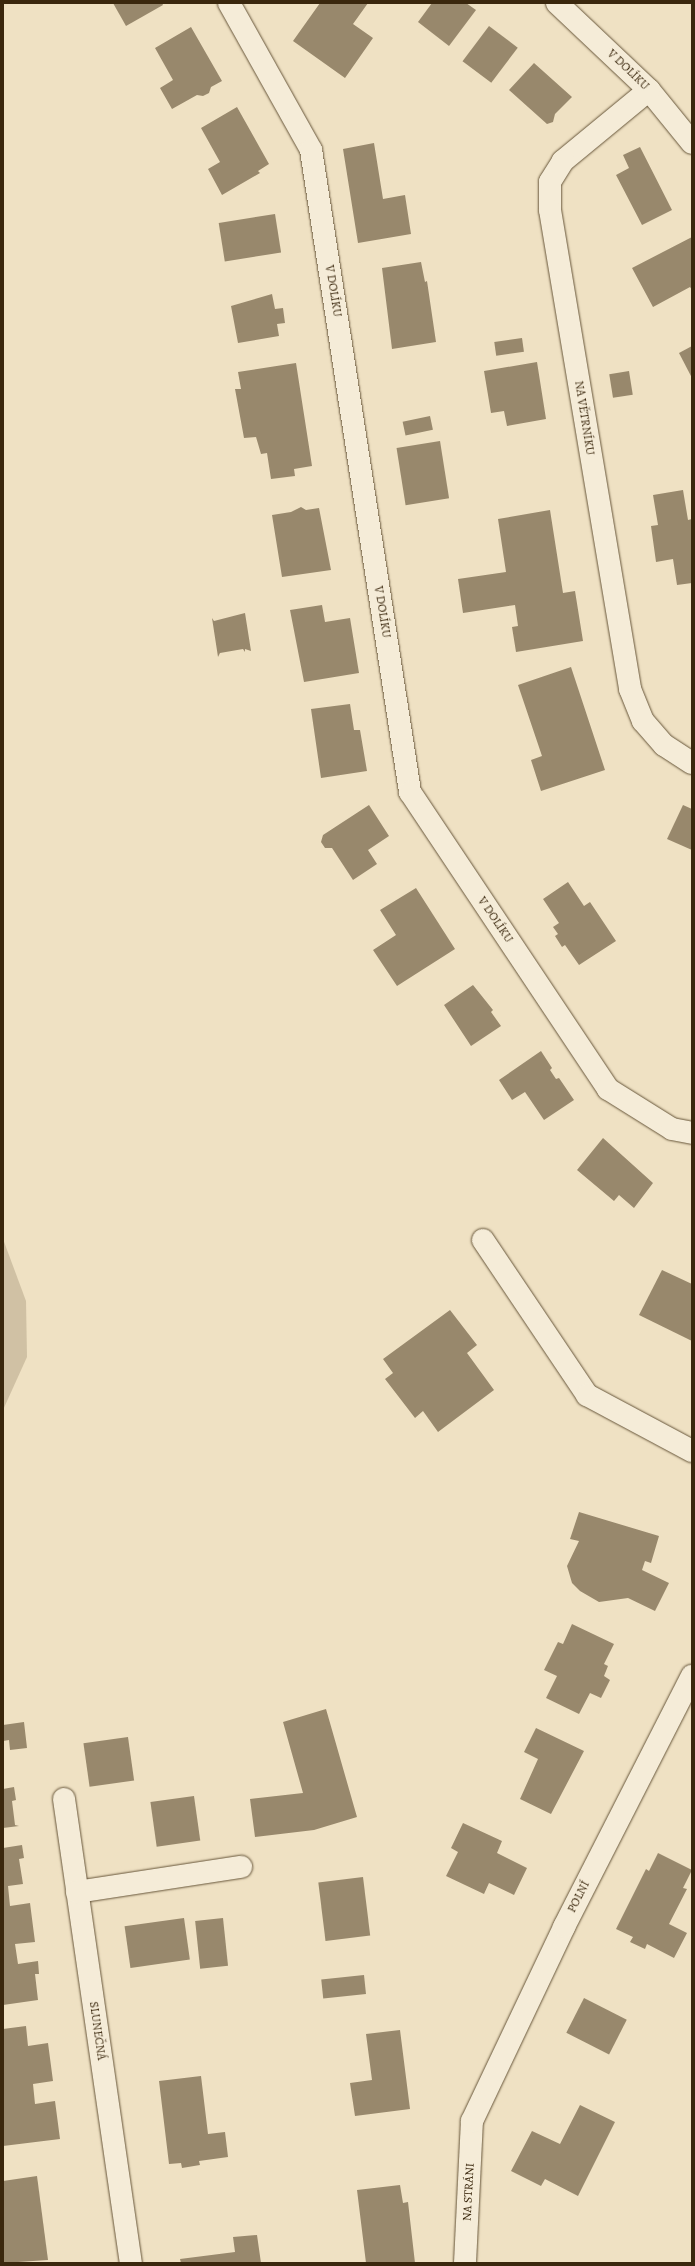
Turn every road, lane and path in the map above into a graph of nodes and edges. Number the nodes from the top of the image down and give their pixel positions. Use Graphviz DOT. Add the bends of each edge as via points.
graph roads {
  1 [pos="229,3"];
  2 [pos="557,3"];
  3 [pos="649,90"];
  4 [pos="692,143"];
  5 [pos="692,763"];
  6 [pos="692,1132"];
  7 [pos="483,1240"];
  8 [pos="692,1451"];
  9 [pos="692,1676"];
  10 [pos="64,1799"];
  11 [pos="241,1867"];
  12 [pos="78,1892"];
  13 [pos="473,2121"];
  14 [pos="131,2263"];
  15 [pos="465,2263"];
  1 -- 6 [label="street, V DOLÍKU" via="311,150 410,792 608,1089 672,1129"];
  2 -- 3 [label="street, V DOLÍKU"];
  3 -- 4 [label="street, V DOLÍKU"];
  3 -- 5 [label="street, NA VĚTRNÍKU" via="563,160 550,182 550,210 630,689 643,720 664,746"];
  7 -- 8 [label="street" via="587,1395"];
  9 -- 13 [label="street, POLNÍ" via="568,1920"];
  10 -- 12 [label="street, SLUNEČNÁ"];
  11 -- 12 [label="street"];
  12 -- 14 [label="street, SLUNEČNÁ"];
  13 -- 15 [label="street, NA STRÁNI"];
}
